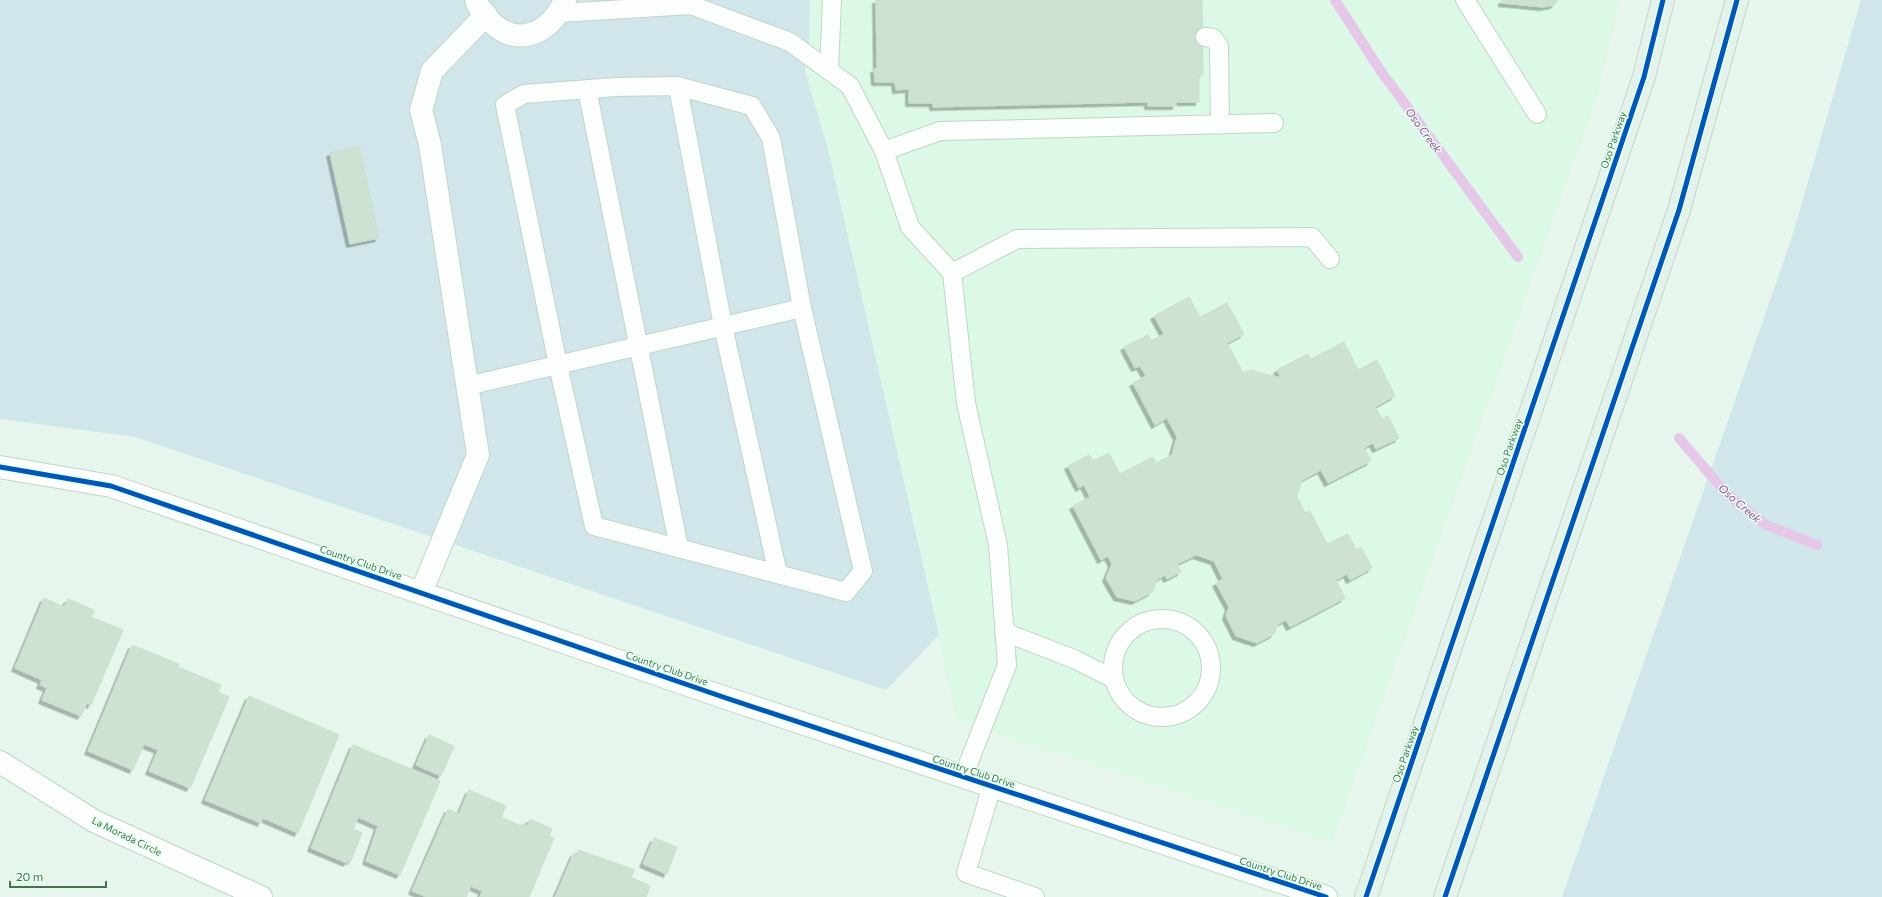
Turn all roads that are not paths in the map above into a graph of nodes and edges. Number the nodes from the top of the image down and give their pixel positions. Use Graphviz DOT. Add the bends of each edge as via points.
graph roads {
  1 [pos="832,0"];
  2 [pos="1465,0"];
  3 [pos="1663,0"];
  4 [pos="1737,0"];
  5 [pos="562,7"];
  6 [pos="481,8"];
  7 [pos="1205,37"];
  8 [pos="829,71"];
  9 [pos="678,86"];
  10 [pos="587,90"];
  11 [pos="1537,114"];
  12 [pos="1274,123"];
  13 [pos="1220,125"];
  14 [pos="884,151"];
  15 [pos="1330,259"];
  16 [pos="952,273"];
  17 [pos="802,308"];
  18 [pos="723,326"];
  19 [pos="640,346"];
  20 [pos="558,365"];
  21 [pos="467,386"];
  22 [pos="0,467"];
  23 [pos="679,548"];
  24 [pos="778,574"];
  25 [pos="421,593"];
  26 [pos="1004,632"];
  27 [pos="1114,679"];
  28 [pos="0,762"];
  29 [pos="963,776"];
  30 [pos="992,786"];
  31 [pos="261,897"];
  32 [pos="1035,897"];
  33 [pos="1326,897"];
  34 [pos="1366,897"];
  35 [pos="1445,897"];
  1 -- 8 [label="lane"];
  2 -- 11 [label="lane"];
  3 -- 34 [label="main road, Oso Parkway" via="1644,77"];
  4 -- 35 [label="main road" via="1679,210"];
  5 -- 6 [label="street" via="550,24 537,32 522,35 508,34 494,27"];
  5 -- 8 [label="lane" via="691,5 790,42"];
  6 -- 21 [label="street" via="432,71 421,110 430,145"];
  7 -- 13 [label="lane" via="1213,38 1219,46"];
  8 -- 14 [label="lane" via="850,86"];
  9 -- 10 [label="lane"];
  9 -- 17 [label="lane" via="752,106 772,138"];
  9 -- 18 [label="lane"];
  10 -- 19 [label="lane"];
  10 -- 20 [label="lane" via="524,94 505,105"];
  12 -- 13 [label="lane"];
  13 -- 14 [label="lane" via="940,132"];
  14 -- 16 [label="lane" via="910,227"];
  15 -- 16 [label="lane" via="1312,237 1017,239"];
  16 -- 26 [label="lane" via="966,403 998,545"];
  17 -- 18 [label="lane"];
  17 -- 24 [label="lane" via="862,571 846,592"];
  18 -- 19 [label="lane"];
  18 -- 24 [label="lane"];
  19 -- 20 [label="lane"];
  19 -- 23 [label="lane"];
  20 -- 21 [label="lane"];
  20 -- 23 [label="lane" via="594,526"];
  21 -- 25 [label="street" via="478,455"];
  22 -- 25 [label="street, Country Club Drive" via="111,486"];
  23 -- 24 [label="lane"];
  25 -- 29 [label="street, Country Club Drive"];
  26 -- 27 [label="lane" via="1074,659"];
  26 -- 29 [label="lane" via="1007,665"];
  27 -- 27 [label="lane" via="1120,694 1130,706 1145,715 1161,718 1177,715 1192,708 1203,695 1210,680 1211,663 1207,648 1199,634 1186,624 1171,619 1154,619 1130,630 1117,647 1112,662"];
  28 -- 31 [label="street, La Morada Circle" via="94,821"];
  29 -- 30 [label="street, Country Club Drive"];
  30 -- 32 [label="lane" via="966,873"];
  30 -- 33 [label="street, Country Club Drive"];
}
